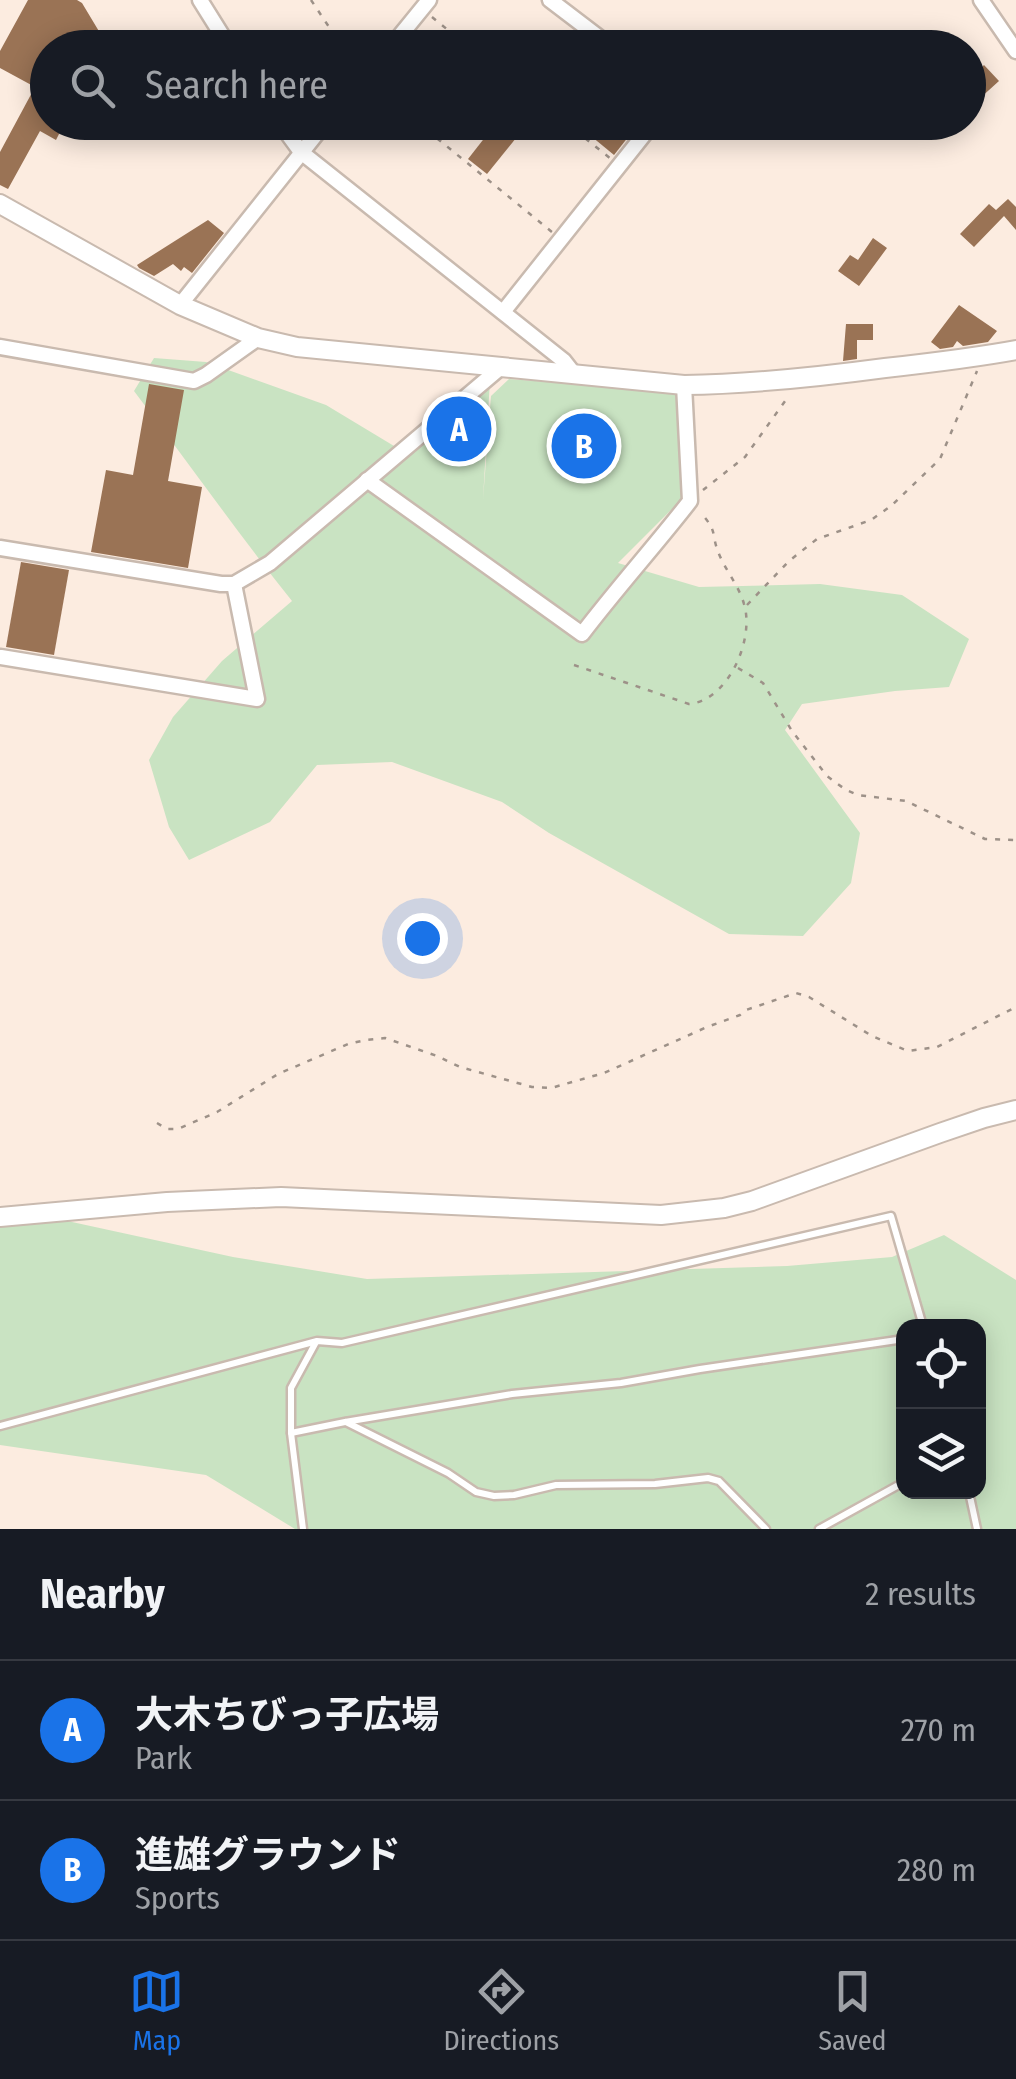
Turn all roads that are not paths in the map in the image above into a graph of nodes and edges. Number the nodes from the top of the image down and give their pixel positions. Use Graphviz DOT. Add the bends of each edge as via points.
graph roads {
  1 [pos="200,0"];
  2 [pos="550,0"];
  3 [pos="982,0"];
  4 [pos="425,5"];
  5 [pos="219,30"];
  6 [pos="405,30"];
  7 [pos="589,30"];
  8 [pos="1016,51"];
  9 [pos="292,140"];
  10 [pos="311,140"];
  11 [pos="640,140"];
  12 [pos="301,152"];
  13 [pos="0,204"];
  14 [pos="180,305"];
  15 [pos="503,312"];
  16 [pos="258,338"];
  17 [pos="0,347"];
  18 [pos="1016,350"];
  19 [pos="500,368"];
  20 [pos="575,375"];
  21 [pos="684,386"];
  22 [pos="367,480"];
  23 [pos="0,548"];
  24 [pos="234,584"];
  25 [pos="2,657"];
  26 [pos="1016,1110"];
  27 [pos="0,1217"];
  28 [pos="922,1319"];
  29 [pos="896,1340"];
  30 [pos="316,1341"];
  31 [pos="345,1422"];
  32 [pos="0,1426"];
  33 [pos="291,1434"];
  34 [pos="896,1486"];
  35 [pos="970,1499"];
  36 [pos="303,1529"];
  37 [pos="766,1529"];
  38 [pos="819,1529"];
  39 [pos="976,1529"];
  1 -- 5 [label="street"];
  2 -- 7 [label="street"];
  3 -- 8 [label="street"];
  4 -- 6 [label="street"];
  9 -- 12 [label="street"];
  10 -- 12 [label="street"];
  11 -- 15 [label="street"];
  12 -- 14 [label="street"];
  12 -- 15 [label="street"];
  13 -- 14 [label="street"];
  14 -- 16 [label="street"];
  15 -- 20 [label="street"];
  16 -- 17 [label="street" via="194,381"];
  16 -- 19 [label="street"];
  18 -- 21 [label="street" via="800,379"];
  19 -- 20 [label="street"];
  19 -- 22 [label="street"];
  20 -- 21 [label="street"];
  21 -- 22 [label="street" via="690,501 582,634"];
  22 -- 24 [label="street" via="270,563"];
  23 -- 24 [label="street"];
  24 -- 25 [label="street" via="257,699"];
  26 -- 27 [label="street" via="752,1201 692,1213 281,1197"];
  28 -- 30 [label="lane" via="891,1216 342,1342"];
  29 -- 31 [label="lane"];
  30 -- 32 [label="lane"];
  30 -- 33 [label="lane" via="291,1388"];
  31 -- 33 [label="lane"];
  31 -- 37 [label="lane" via="476,1492 514,1495 556,1485 708,1478 719,1481"];
  33 -- 36 [label="lane"];
  34 -- 38 [label="lane"];
  35 -- 39 [label="lane"];
}
